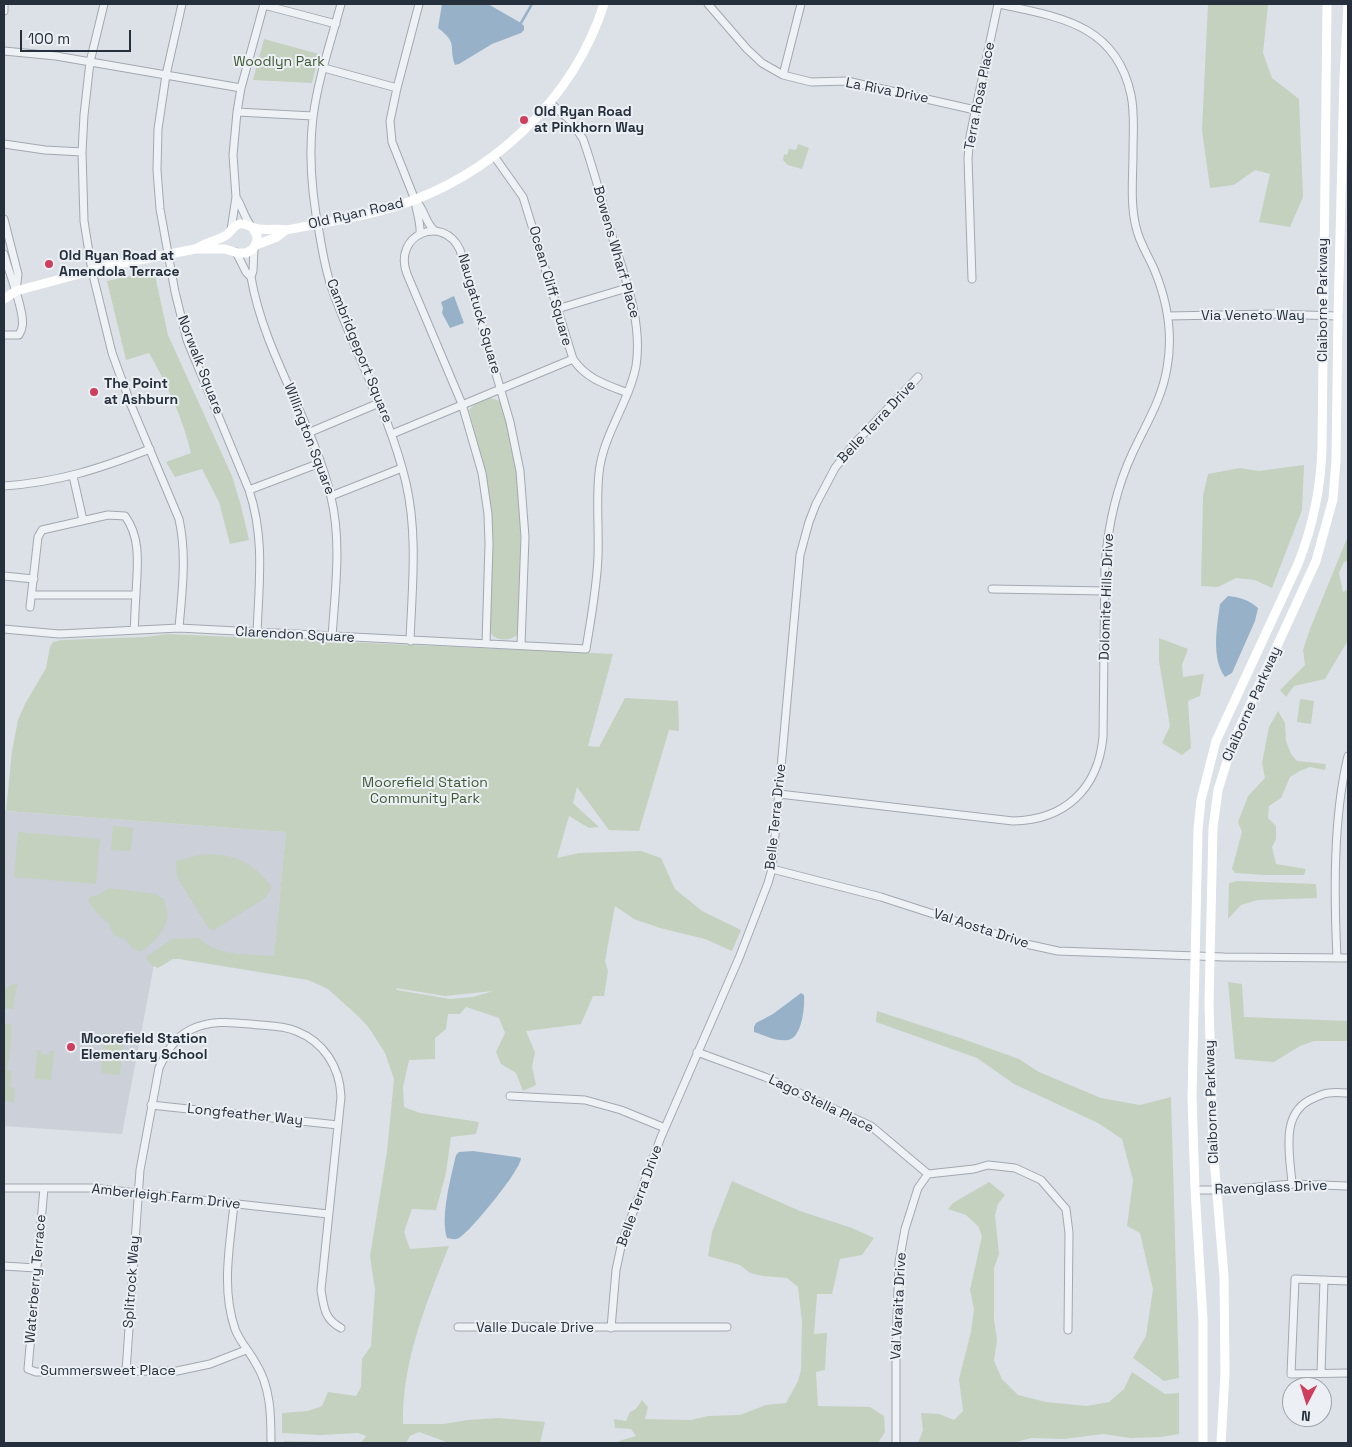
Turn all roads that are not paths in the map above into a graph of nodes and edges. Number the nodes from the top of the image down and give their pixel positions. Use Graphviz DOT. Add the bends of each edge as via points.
graph roads {
  1 [pos="4,4"];
  2 [pos="104,4"];
  3 [pos="182,4"];
  4 [pos="264,4"];
  5 [pos="341,4"];
  6 [pos="419,4"];
  7 [pos="604,4"];
  8 [pos="708,4"];
  9 [pos="801,4"];
  10 [pos="999,4"];
  11 [pos="1326,4"];
  12 [pos="1348,4"];
  13 [pos="4,11"];
  14 [pos="336,24"];
  15 [pos="4,51"];
  16 [pos="90,62"];
  17 [pos="324,68"];
  18 [pos="166,75"];
  19 [pos="782,75"];
  20 [pos="241,88"];
  21 [pos="397,88"];
  22 [pos="550,103"];
  23 [pos="975,110"];
  24 [pos="237,112"];
  25 [pos="313,116"];
  26 [pos="4,144"];
  27 [pos="82,152"];
  28 [pos="494,156"];
  29 [pos="236,197"];
  30 [pos="415,200"];
  31 [pos="4,220"];
  32 [pos="318,224"];
  33 [pos="252,227"];
  34 [pos="230,230"];
  35 [pos="286,230"];
  36 [pos="435,231"];
  37 [pos="420,234"];
  38 [pos="255,247"];
  39 [pos="195,249"];
  40 [pos="235,251"];
  41 [pos="4,254"];
  42 [pos="167,254"];
  43 [pos="92,271"];
  44 [pos="251,277"];
  45 [pos="972,279"];
  46 [pos="627,288"];
  47 [pos="4,290"];
  48 [pos="16,291"];
  49 [pos="4,299"];
  50 [pos="557,309"];
  51 [pos="1168,316"];
  52 [pos="1323,316"];
  53 [pos="1338,316"];
  54 [pos="4,335"];
  55 [pos="573,358"];
  56 [pos="918,377"];
  57 [pos="500,388"];
  58 [pos="628,393"];
  59 [pos="379,403"];
  60 [pos="462,404"];
  61 [pos="308,432"];
  62 [pos="392,434"];
  63 [pos="150,449"];
  64 [pos="320,464"];
  65 [pos="402,468"];
  66 [pos="73,476"];
  67 [pos="4,486"];
  68 [pos="249,490"];
  69 [pos="331,496"];
  70 [pos="83,520"];
  71 [pos="4,576"];
  72 [pos="34,579"];
  73 [pos="992,589"];
  74 [pos="1105,591"];
  75 [pos="136,594"];
  76 [pos="32,595"];
  77 [pos="30,607"];
  78 [pos="179,628"];
  79 [pos="4,629"];
  80 [pos="134,630"];
  81 [pos="257,633"];
  82 [pos="332,637"];
  83 [pos="410,641"];
  84 [pos="486,644"];
  85 [pos="521,646"];
  86 [pos="586,649"];
  87 [pos="1348,756"];
  88 [pos="779,794"];
  89 [pos="772,869"];
  90 [pos="1196,955"];
  91 [pos="1210,956"];
  92 [pos="1336,958"];
  93 [pos="1348,958"];
  94 [pos="697,1052"];
  95 [pos="1348,1093"];
  96 [pos="510,1096"];
  97 [pos="151,1105"];
  98 [pos="338,1125"];
  99 [pos="666,1128"];
  100 [pos="928,1174"];
  101 [pos="1292,1184"];
  102 [pos="1348,1186"];
  103 [pos="4,1188"];
  104 [pos="44,1188"];
  105 [pos="1195,1190"];
  106 [pos="1216,1190"];
  107 [pos="138,1194"];
  108 [pos="234,1204"];
  109 [pos="328,1214"];
  110 [pos="4,1266"];
  111 [pos="36,1268"];
  112 [pos="1324,1280"];
  113 [pos="1348,1281"];
  114 [pos="458,1327"];
  115 [pos="727,1327"];
  116 [pos="341,1328"];
  117 [pos="612,1328"];
  118 [pos="1068,1330"];
  119 [pos="246,1350"];
  120 [pos="28,1370"];
  121 [pos="126,1371"];
  122 [pos="1321,1373"];
  123 [pos="1348,1373"];
  124 [pos="271,1443"];
  125 [pos="896,1443"];
  126 [pos="1203,1443"];
  127 [pos="1221,1443"];
  1 -- 13 [label="street"];
  2 -- 16 [label="street"];
  3 -- 18 [label="street, Norwalk Square"];
  4 -- 14 [label="street"];
  4 -- 20 [label="street"];
  5 -- 14 [label="street, Cambridgeport Square"];
  6 -- 21 [label="street"];
  7 -- 22 [label="main road, Old Ryan Road" via="586,46"];
  8 -- 19 [label="street, La Riva Drive" via="747,49"];
  9 -- 19 [label="street"];
  10 -- 23 [label="street, Terra Rosa Place"];
  10 -- 51 [label="street, Dolomite Hills Drive" via="1078,24 1107,47 1123,70 1133,110 1134,215 1141,243 1159,280"];
  11 -- 52 [label="main road, Claiborne Parkway"];
  12 -- 53 [label="main road, Claiborne Parkway"];
  14 -- 17 [label="street, Cambridgeport Square"];
  15 -- 16 [label="street"];
  16 -- 18 [label="street"];
  16 -- 27 [label="street"];
  17 -- 21 [label="street"];
  17 -- 25 [label="street, Cambridgeport Square"];
  18 -- 20 [label="street"];
  18 -- 42 [label="street, Norwalk Square" via="158,129 157,170"];
  19 -- 23 [label="street, La Riva Drive" via="811,82 847,81"];
  20 -- 24 [label="street"];
  21 -- 30 [label="street" via="391,110 392,142"];
  22 -- 28 [label="main road, Old Ryan Road"];
  22 -- 46 [label="street, Bowens Wharf Place" via="571,121 583,139"];
  23 -- 45 [label="street, Terra Rosa Place" via="968,158"];
  24 -- 25 [label="street"];
  24 -- 29 [label="street" via="233,155"];
  25 -- 32 [label="street, Cambridgeport Square" via="311,173"];
  26 -- 27 [label="street"];
  27 -- 43 [label="street" via="84,221"];
  28 -- 30 [label="main road, Old Ryan Road" via="470,173"];
  28 -- 50 [label="street, Ocean Cliff Square" via="523,197"];
  29 -- 33 [label="street"];
  29 -- 34 [label="street"];
  30 -- 32 [label="main road, Old Ryan Road" via="378,212"];
  30 -- 36 [label="street"];
  30 -- 37 [label="street"];
  31 -- 48 [label="street" via="18,274"];
  32 -- 35 [label="main road, Old Ryan Road"];
  32 -- 59 [label="street, Cambridgeport Square" via="332,288"];
  33 -- 34 [label="main road, Old Ryan Road" via="239,224"];
  33 -- 35 [label="main road, Old Ryan Road"];
  33 -- 38 [label="main road" via="257,236"];
  34 -- 39 [label="main road, Old Ryan Road" via="225,236"];
  34 -- 40 [label="main road" via="228,244"];
  35 -- 38 [label="main road, Old Ryan Road"];
  36 -- 37 [label="street"];
  36 -- 57 [label="street, Naugatuck Square" via="448,235 460,250"];
  37 -- 60 [label="street" via="412,239 405,252 405,269"];
  38 -- 40 [label="main road, Old Ryan Road" via="246,253"];
  38 -- 44 [label="street, Willington Square"];
  39 -- 40 [label="main road, Old Ryan Road"];
  39 -- 42 [label="main road, Old Ryan Road"];
  40 -- 44 [label="street, Willington Square"];
  41 -- 48 [label="street"];
  42 -- 43 [label="main road, Old Ryan Road"];
  42 -- 68 [label="street, Norwalk Square" via="187,340"];
  43 -- 48 [label="main road, Old Ryan Road"];
  43 -- 63 [label="street" via="112,353"];
  44 -- 61 [label="street, Willington Square" via="262,321"];
  46 -- 50 [label="street"];
  46 -- 58 [label="street, Bowens Wharf Place" via="636,320 637,343 636,366"];
  47 -- 48 [label="main road, Old Ryan Road"];
  48 -- 49 [label="main road, Old Ryan Road"];
  48 -- 54 [label="street" via="22,328 19,335"];
  50 -- 55 [label="street, Ocean Cliff Square"];
  51 -- 52 [label="street, Via Veneto Way"];
  51 -- 74 [label="street, Dolomite Hills Drive" via="1169,352 1164,382 1117,496 1107,543"];
  52 -- 53 [label="street, Via Veneto Way"];
  52 -- 90 [label="main road, Claiborne Parkway" via="1322,446 1316,508 1298,564 1224,722 1210,762 1198,830"];
  53 -- 91 [label="main road, Claiborne Parkway" via="1333,499 1316,561 1239,727 1218,790 1212,850"];
  55 -- 57 [label="street"];
  55 -- 58 [label="street, Ocean Cliff Square" via="578,367 592,378"];
  56 -- 88 [label="street, Belle Terra Drive" via="835,468 809,522 800,555"];
  57 -- 60 [label="street"];
  57 -- 85 [label="street, Naugatuck Square" via="510,422 522,491 525,537"];
  58 -- 86 [label="street, Bowens Wharf Place" via="600,464 598,558"];
  59 -- 61 [label="street"];
  59 -- 62 [label="street, Cambridgeport Square"];
  60 -- 62 [label="street"];
  60 -- 84 [label="street" via="482,473 488,514 490,555"];
  61 -- 64 [label="street, Willington Square"];
  62 -- 65 [label="street, Cambridgeport Square"];
  63 -- 66 [label="street"];
  63 -- 78 [label="street" via="182,533 184,559"];
  64 -- 68 [label="street"];
  64 -- 69 [label="street, Willington Square"];
  65 -- 69 [label="street"];
  65 -- 83 [label="street, Cambridgeport Square" via="413,535"];
  66 -- 67 [label="street"];
  66 -- 70 [label="street"];
  68 -- 81 [label="street, Norwalk Square" via="260,542"];
  69 -- 82 [label="street, Willington Square" via="337,564"];
  70 -- 72 [label="street" via="42,530 38,537"];
  70 -- 75 [label="street" via="108,515 125,516 130,523 138,557"];
  71 -- 72 [label="street"];
  72 -- 76 [label="street"];
  73 -- 74 [label="street"];
  74 -- 88 [label="street, Dolomite Hills Drive" via="1102,749 1088,785 1061,810 1037,819 1013,822"];
  75 -- 76 [label="street"];
  75 -- 80 [label="street"];
  76 -- 77 [label="street"];
  78 -- 80 [label="street, Clarendon Square"];
  78 -- 81 [label="street, Clarendon Square"];
  79 -- 80 [label="street, Clarendon Square" via="59,634"];
  81 -- 82 [label="street, Clarendon Square"];
  82 -- 83 [label="street, Clarendon Square"];
  83 -- 84 [label="street, Clarendon Square"];
  84 -- 85 [label="street, Clarendon Square"];
  85 -- 86 [label="street, Clarendon Square"];
  87 -- 92 [label="street" via="1336,861"];
  88 -- 89 [label="street, Belle Terra Drive"];
  89 -- 90 [label="street, Val Aosta Drive" via="881,896 1040,948 1067,952"];
  89 -- 94 [label="street, Belle Terra Drive" via="739,958"];
  90 -- 91 [label="street, Val Aosta Drive"];
  90 -- 105 [label="main road, Claiborne Parkway" via="1192,1097"];
  91 -- 92 [label="street, Val Aosta Drive"];
  91 -- 106 [label="main road, Claiborne Parkway" via="1211,1106"];
  92 -- 93 [label="street, Val Aosta Drive"];
  94 -- 99 [label="street, Belle Terra Drive"];
  94 -- 100 [label="street, Lago Stella Place" via="765,1076 871,1126"];
  95 -- 101 [label="street" via="1327,1092 1309,1100 1295,1113 1288,1133"];
  96 -- 99 [label="street" via="585,1100 622,1110"];
  97 -- 98 [label="street, Longfeather Way"];
  97 -- 98 [label="street, Splitrock Way" via="164,1057 174,1042 190,1030 227,1022 282,1027 311,1038 334,1066 341,1088"];
  97 -- 107 [label="street, Splitrock Way"];
  98 -- 109 [label="street, Splitrock Way"];
  99 -- 117 [label="street, Belle Terra Drive" via="622,1242 616,1270"];
  100 -- 118 [label="street" via="988,1165 1015,1168 1041,1180 1066,1210 1069,1233"];
  100 -- 125 [label="street, Val Varaita Drive" via="918,1188 899,1262"];
  101 -- 102 [label="street, Ravenglass Drive"];
  101 -- 106 [label="street, Ravenglass Drive"];
  103 -- 104 [label="street, Amberleigh Farm Drive"];
  104 -- 107 [label="street, Amberleigh Farm Drive" via="92,1188"];
  104 -- 111 [label="street, Waterberry Terrace"];
  105 -- 106 [label="street, Ravenglass Drive"];
  105 -- 126 [label="main road, Claiborne Parkway" via="1203,1320"];
  106 -- 127 [label="main road, Claiborne Parkway" via="1224,1276"];
  107 -- 108 [label="street, Amberleigh Farm Drive"];
  107 -- 121 [label="street, Splitrock Way"];
  108 -- 109 [label="street, Amberleigh Farm Drive"];
  108 -- 119 [label="street" via="228,1291 235,1330"];
  109 -- 116 [label="street, Splitrock Way" via="321,1290 326,1314 333,1324"];
  110 -- 111 [label="street"];
  111 -- 120 [label="street, Waterberry Terrace"];
  112 -- 113 [label="street"];
  112 -- 122 [label="street"];
  112 -- 122 [label="street" via="1295,1279 1292,1325 1291,1374"];
  114 -- 117 [label="street, Valle Ducale Drive"];
  115 -- 117 [label="street, Valle Ducale Drive"];
  119 -- 121 [label="street, Summersweet Place" via="192,1369"];
  119 -- 124 [label="street" via="256,1362 270,1399"];
  120 -- 121 [label="street, Summersweet Place"];
  122 -- 123 [label="street"];
}
